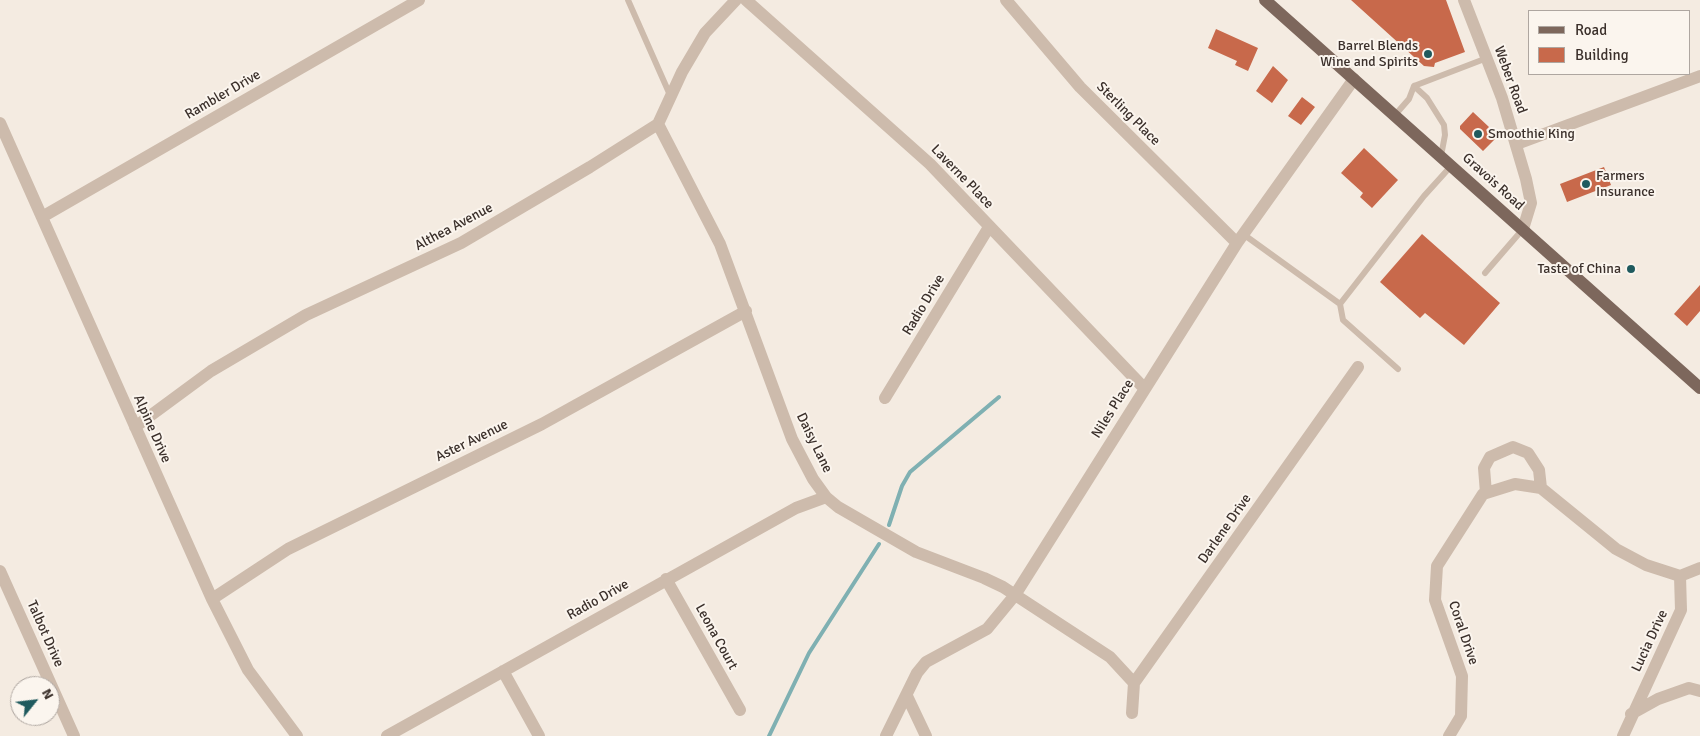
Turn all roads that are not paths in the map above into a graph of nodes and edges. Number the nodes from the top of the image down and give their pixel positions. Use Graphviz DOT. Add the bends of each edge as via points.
graph roads {
  1 [pos="419,0"];
  2 [pos="628,0"];
  3 [pos="736,0"];
  4 [pos="746,0"];
  5 [pos="1006,0"];
  6 [pos="1266,0"];
  7 [pos="1464,0"];
  8 [pos="1487,58"];
  9 [pos="1700,76"];
  10 [pos="1354,78"];
  11 [pos="1414,86"];
  12 [pos="671,96"];
  13 [pos="1395,115"];
  14 [pos="0,123"];
  15 [pos="658,124"];
  16 [pos="1517,144"];
  17 [pos="1441,156"];
  18 [pos="1452,165"];
  19 [pos="42,216"];
  20 [pos="989,227"];
  21 [pos="1523,229"];
  22 [pos="1240,239"];
  23 [pos="1485,273"];
  24 [pos="1340,304"];
  25 [pos="746,311"];
  26 [pos="1358,367"];
  27 [pos="1398,369"];
  28 [pos="1144,388"];
  29 [pos="1700,388"];
  30 [pos="885,398"];
  31 [pos="135,427"];
  32 [pos="1541,488"];
  33 [pos="1486,493"];
  34 [pos="826,497"];
  35 [pos="1700,568"];
  36 [pos="0,571"];
  37 [pos="1680,576"];
  38 [pos="666,578"];
  39 [pos="1015,595"];
  40 [pos="212,599"];
  41 [pos="503,671"];
  42 [pos="1134,683"];
  43 [pos="1700,691"];
  44 [pos="907,696"];
  45 [pos="740,710"];
  46 [pos="1132,713"];
  47 [pos="1632,714"];
  48 [pos="74,736"];
  49 [pos="297,736"];
  50 [pos="387,736"];
  51 [pos="539,736"];
  52 [pos="886,736"];
  53 [pos="926,736"];
  54 [pos="1449,736"];
  55 [pos="1622,736"];
  1 -- 19 [label="street, Rambler Drive"];
  2 -- 12 [label="lane"];
  3 -- 12 [label="street" via="705,33"];
  4 -- 20 [label="street, Laverne Place" via="901,136"];
  5 -- 22 [label="street, Sterling Place" via="1080,87"];
  6 -- 10 [label="main road, Gravois Road"];
  7 -- 8 [label="street, Weber Road"];
  8 -- 11 [label="lane"];
  8 -- 16 [label="street, Weber Road"];
  9 -- 16 [label="street"];
  10 -- 13 [label="main road, Gravois Road"];
  10 -- 22 [label="street, Niles Place"];
  11 -- 13 [label="lane" via="1409,99"];
  11 -- 17 [label="lane" via="1427,98 1444,125"];
  12 -- 15 [label="street"];
  13 -- 17 [label="main road, Gravois Road"];
  14 -- 19 [label="street, Alpine Drive"];
  15 -- 25 [label="street, Daisy Lane" via="720,244"];
  15 -- 31 [label="street, Althea Avenue" via="461,243 298,319 211,371"];
  16 -- 21 [label="street, Weber Road" via="1531,203"];
  17 -- 18 [label="main road, Gravois Road"];
  18 -- 21 [label="main road, Gravois Road"];
  18 -- 24 [label="lane"];
  19 -- 31 [label="street, Alpine Drive"];
  20 -- 28 [label="street, Laverne Place"];
  20 -- 30 [label="street, Radio Drive"];
  21 -- 23 [label="lane"];
  21 -- 29 [label="main road, Gravois Road"];
  22 -- 24 [label="lane"];
  22 -- 28 [label="street, Niles Place"];
  24 -- 27 [label="lane" via="1343,320"];
  25 -- 34 [label="street, Daisy Lane" via="792,439"];
  25 -- 40 [label="street, Aster Avenue" via="542,424 288,549"];
  26 -- 42 [label="street, Darlene Drive"];
  28 -- 39 [label="street, Niles Place"];
  31 -- 40 [label="street, Alpine Drive"];
  32 -- 33 [label="street" via="1515,484"];
  32 -- 33 [label="street" via="1539,470 1528,453 1513,446 1490,457 1487,462 1484,468"];
  32 -- 37 [label="street" via="1616,549 1646,565"];
  33 -- 54 [label="street, Coral Drive" via="1437,566 1435,600 1462,676 1461,716"];
  34 -- 38 [label="street, Radio Drive" via="796,508"];
  34 -- 39 [label="street, Daisy Lane" via="838,508 916,552 984,578"];
  35 -- 37 [label="street"];
  36 -- 48 [label="street, Talbot Drive"];
  37 -- 47 [label="street, Lucia Drive" via="1681,610"];
  38 -- 41 [label="street, Radio Drive"];
  38 -- 45 [label="street, Leona Court"];
  39 -- 42 [label="street, Daisy Lane" via="1110,657"];
  39 -- 44 [label="street, Niles Place" via="987,629 926,662"];
  40 -- 49 [label="street, Alpine Drive" via="248,670"];
  41 -- 50 [label="street, Radio Drive"];
  41 -- 51 [label="street"];
  42 -- 46 [label="street"];
  43 -- 47 [label="street" via="1689,688 1658,699"];
  44 -- 52 [label="street, Niles Place"];
  44 -- 53 [label="street"];
  47 -- 55 [label="street, Lucia Drive"];
}
